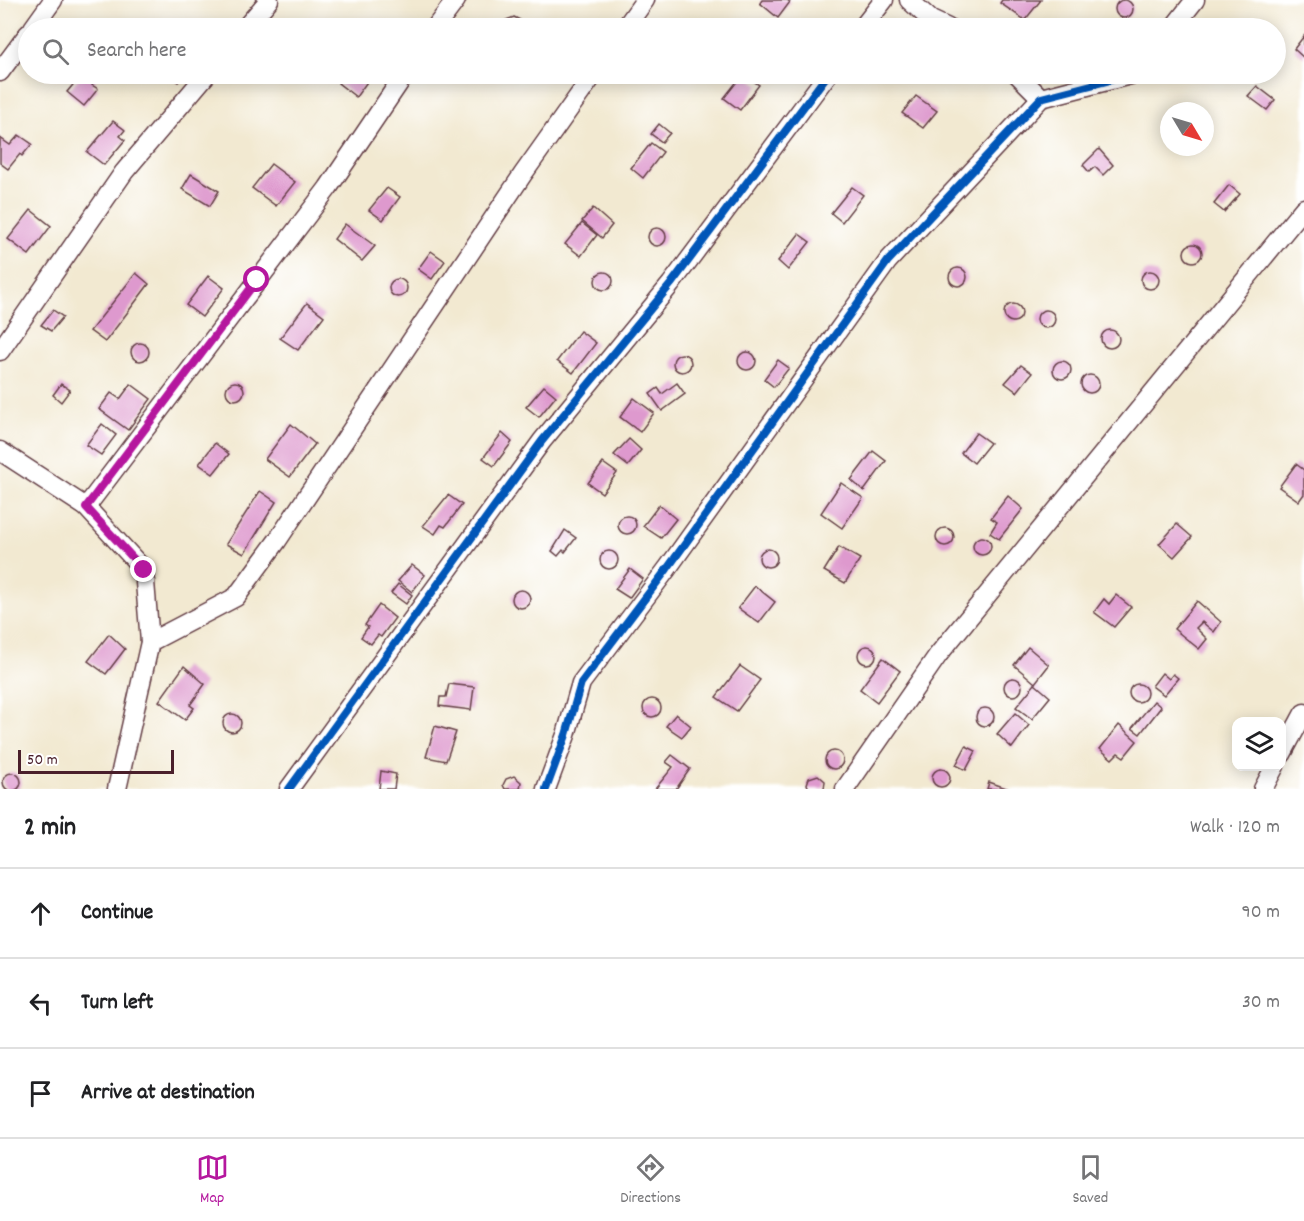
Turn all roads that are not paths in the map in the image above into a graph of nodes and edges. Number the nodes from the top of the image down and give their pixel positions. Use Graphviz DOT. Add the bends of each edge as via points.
graph roads {
  1 [pos="53,0"];
  2 [pos="269,0"];
  3 [pos="456,0"];
  4 [pos="645,0"];
  5 [pos="887,0"];
  6 [pos="909,0"];
  7 [pos="1195,0"];
  8 [pos="40,18"];
  9 [pos="254,18"];
  10 [pos="442,18"];
  11 [pos="632,18"];
  12 [pos="871,18"];
  13 [pos="929,18"];
  14 [pos="1181,18"];
  15 [pos="18,48"];
  16 [pos="0,72"];
  17 [pos="199,84"];
  18 [pos="398,84"];
  19 [pos="587,84"];
  20 [pos="821,84"];
  21 [pos="1027,84"];
  22 [pos="1095,84"];
  23 [pos="1041,98"];
  24 [pos="1304,208"];
  25 [pos="0,351"];
  26 [pos="0,451"];
  27 [pos="86,507"];
  28 [pos="150,642"];
  29 [pos="1304,713"];
  30 [pos="1286,745"];
  31 [pos="1272,771"];
  32 [pos="117,789"];
  33 [pos="289,789"];
  34 [pos="546,789"];
  35 [pos="844,789"];
  36 [pos="1263,789"];
  1 -- 8 [label="street"];
  2 -- 9 [label="street"];
  3 -- 10 [label="street"];
  4 -- 11 [label="street"];
  5 -- 12 [label="street"];
  6 -- 13 [label="street"];
  7 -- 14 [label="street"];
  15 -- 16 [label="street"];
  17 -- 25 [label="street" via="124,172"];
  18 -- 27 [label="street" via="328,188"];
  19 -- 28 [label="street" via="236,597"];
  20 -- 33 [label="street" via="671,284 542,441"];
  21 -- 23 [label="street"];
  22 -- 23 [label="street"];
  23 -- 34 [label="street" via="888,261 668,569 581,683"];
  24 -- 35 [label="street" via="938,655"];
  26 -- 27 [label="street"];
  27 -- 28 [label="street" via="144,570"];
  28 -- 32 [label="street"];
  29 -- 30 [label="street"];
  31 -- 36 [label="street"];
}
